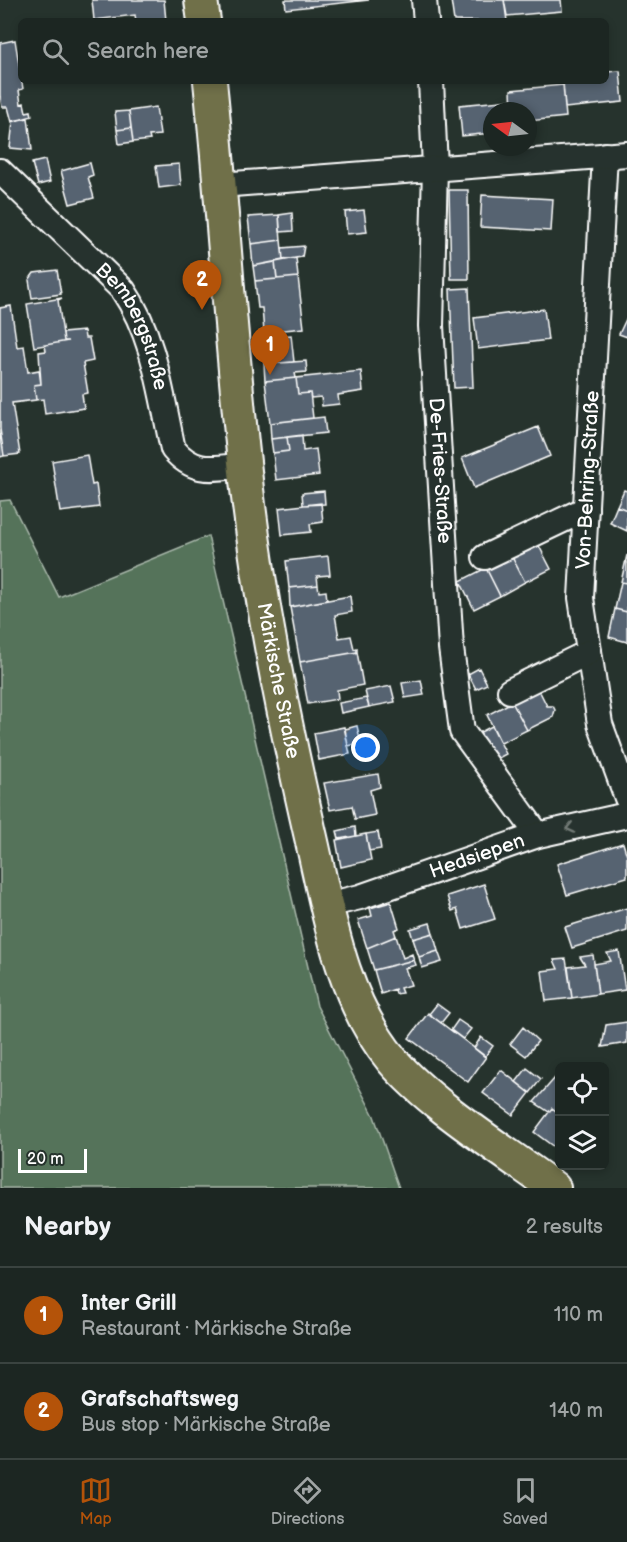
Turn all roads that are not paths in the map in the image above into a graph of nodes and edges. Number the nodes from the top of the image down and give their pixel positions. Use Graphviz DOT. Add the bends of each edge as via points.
graph roads {
  1 [pos="201,0"];
  2 [pos="424,0"];
  3 [pos="204,18"];
  4 [pos="426,18"];
  5 [pos="210,84"];
  6 [pos="431,84"];
  7 [pos="616,155"];
  8 [pos="435,167"];
  9 [pos="0,171"];
  10 [pos="220,185"];
  11 [pos="244,465"];
  12 [pos="586,509"];
  13 [pos="485,558"];
  14 [pos="589,652"];
  15 [pos="510,691"];
  16 [pos="627,798"];
  17 [pos="627,815"];
  18 [pos="538,835"];
  19 [pos="327,905"];
  20 [pos="554,1188"];
  1 -- 3 [label="main road"];
  2 -- 4 [label="street"];
  5 -- 10 [label="main road, Märkische Straße"];
  6 -- 8 [label="street, De-Fries-Straße"];
  7 -- 8 [label="street"];
  7 -- 12 [label="street, Von-Behring-Straße"];
  8 -- 10 [label="street"];
  8 -- 18 [label="street, De-Fries-Straße" via="431,327 451,648 462,731"];
  9 -- 11 [label="street, Bembergstraße" via="123,290 137,311 148,334 173,449 184,462 203,469"];
  10 -- 11 [label="main road, Märkische Straße"];
  11 -- 19 [label="main road, Märkische Straße" via="279,697"];
  12 -- 13 [label="street"];
  12 -- 14 [label="street, Von-Behring-Straße" via="581,598"];
  14 -- 15 [label="street"];
  14 -- 16 [label="street, Von-Behring-Straße" via="600,724"];
  17 -- 18 [label="street, Hedsiepen, one-way"];
  18 -- 19 [label="street, Hedsiepen"];
  19 -- 20 [label="main road, Märkische Straße" via="354,996 392,1060 430,1096"];
}
